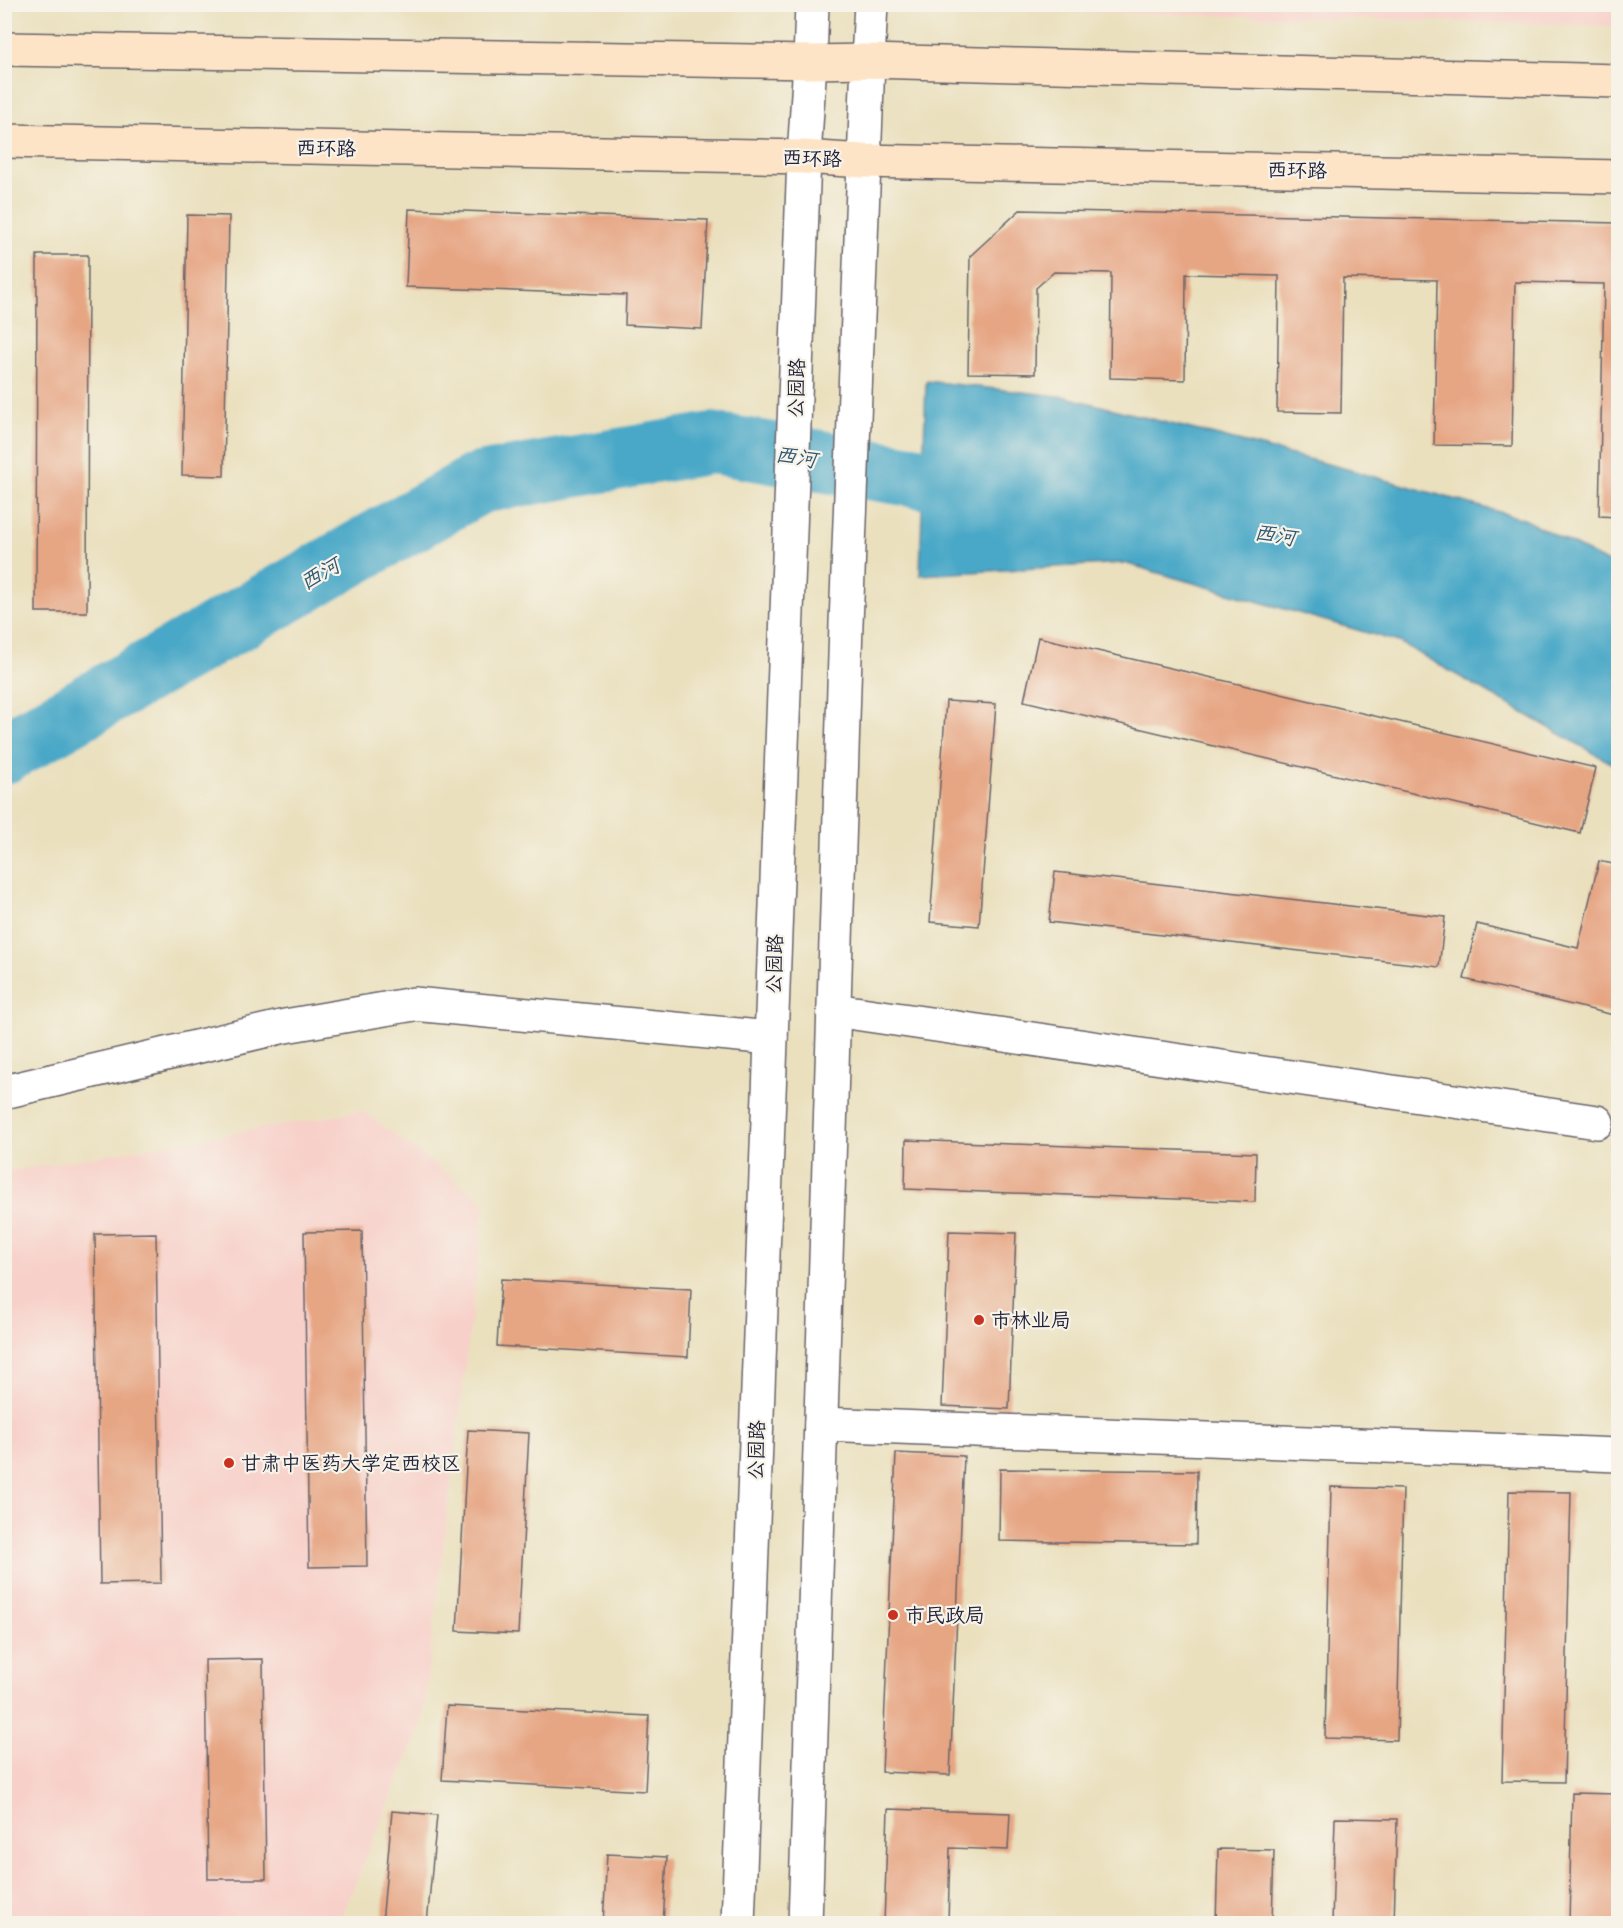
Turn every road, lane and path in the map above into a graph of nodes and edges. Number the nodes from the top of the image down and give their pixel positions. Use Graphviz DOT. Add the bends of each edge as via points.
graph roads {
  1 [pos="812,4"];
  2 [pos="871,4"];
  3 [pos="4,49"];
  4 [pos="868,61"];
  5 [pos="810,62"];
  6 [pos="1618,81"];
  7 [pos="4,141"];
  8 [pos="804,158"];
  9 [pos="863,161"];
  10 [pos="1618,177"];
  11 [pos="834,1010"];
  12 [pos="771,1038"];
  13 [pos="4,1092"];
  14 [pos="1598,1122"];
  15 [pos="821,1424"];
  16 [pos="1618,1455"];
  17 [pos="738,1923"];
  18 [pos="805,1923"];
  1 -- 5 [label="street, 公园路"];
  2 -- 4 [label="street"];
  3 -- 5 [label="main road"];
  4 -- 5 [label="main road"];
  4 -- 6 [label="main road"];
  4 -- 9 [label="street"];
  5 -- 8 [label="street, 公园路"];
  7 -- 8 [label="main road, 西环路"];
  8 -- 9 [label="main road, 西环路"];
  8 -- 12 [label="street, 公园路"];
  9 -- 10 [label="main road, 西环路"];
  9 -- 11 [label="street"];
  11 -- 14 [label="street"];
  11 -- 15 [label="street"];
  12 -- 13 [label="street" via="414,1004 285,1026"];
  12 -- 17 [label="street, 公园路"];
  15 -- 16 [label="street"];
  15 -- 18 [label="street"];
}
